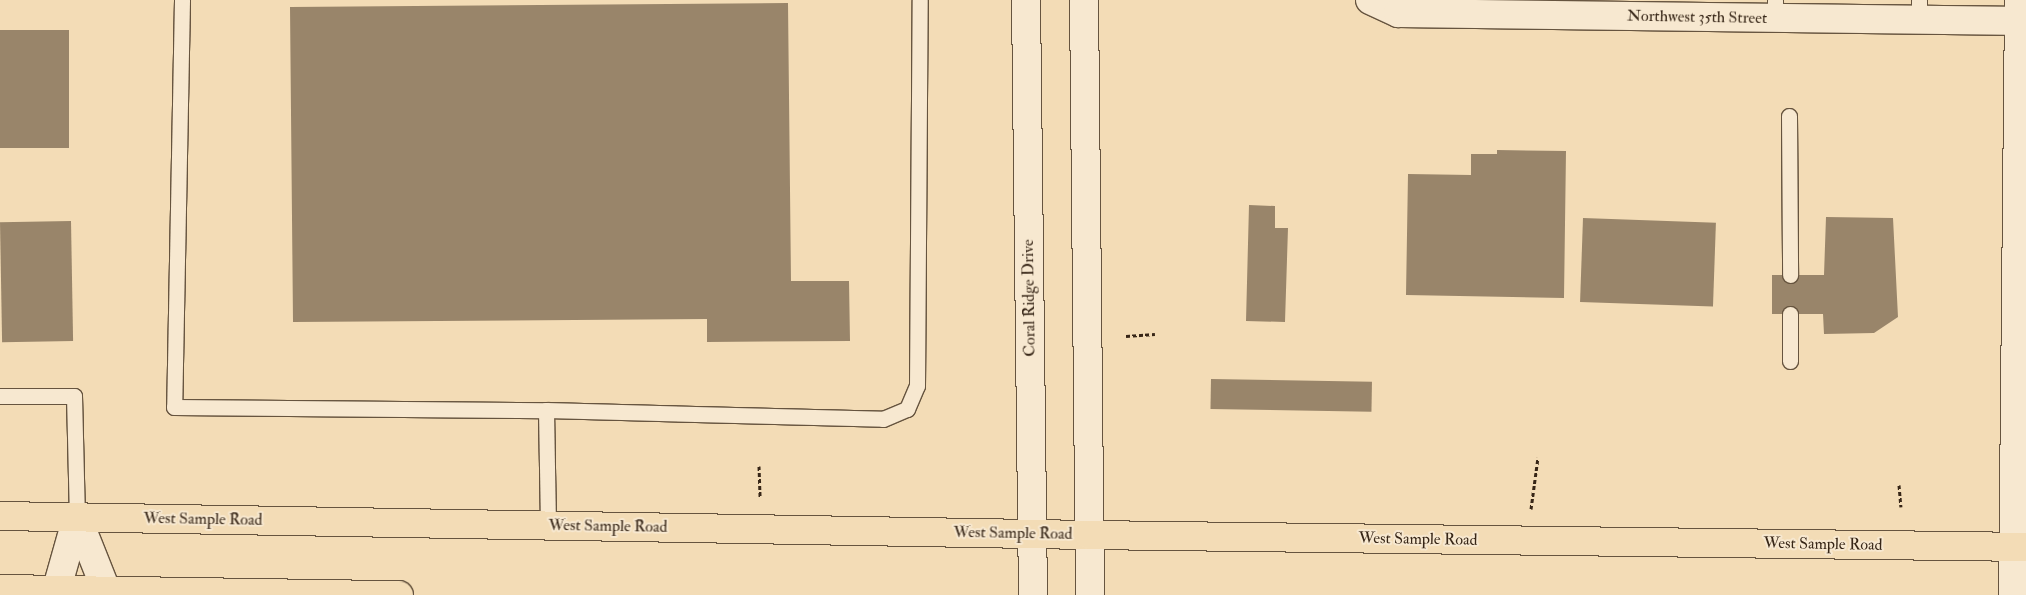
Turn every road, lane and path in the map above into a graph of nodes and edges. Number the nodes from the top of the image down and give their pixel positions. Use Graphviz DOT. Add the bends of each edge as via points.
graph roads {
  1 [pos="182,0"];
  2 [pos="920,0"];
  3 [pos="1026,0"];
  4 [pos="1084,0"];
  5 [pos="1370,0"];
  6 [pos="1454,7"];
  7 [pos="1562,8"];
  8 [pos="1662,8"];
  9 [pos="1775,9"];
  10 [pos="1919,10"];
  11 [pos="2021,14"];
  12 [pos="2022,91"];
  13 [pos="1789,116"];
  14 [pos="1790,275"];
  15 [pos="2021,308"];
  16 [pos="1790,314"];
  17 [pos="1155,334"];
  18 [pos="1126,336"];
  19 [pos="1790,361"];
  20 [pos="0,396"];
  21 [pos="546,410"];
  22 [pos="1538,457"];
  23 [pos="759,466"];
  24 [pos="1899,485"];
  25 [pos="760,498"];
  26 [pos="1901,507"];
  27 [pos="1531,509"];
  28 [pos="0,516"];
  29 [pos="77,517"];
  30 [pos="548,525"];
  31 [pos="1032,533"];
  32 [pos="1089,535"];
  33 [pos="2020,546"];
  34 [pos="0,589"];
  35 [pos="55,592"];
  36 [pos="108,593"];
  37 [pos="399,595"];
  38 [pos="1033,595"];
  39 [pos="1090,595"];
  40 [pos="2013,595"];
  1 -- 21 [label="lane" via="174,407"];
  2 -- 21 [label="lane" via="917,386 907,409 882,419"];
  3 -- 31 [label="street, Coral Ridge Drive"];
  4 -- 32 [label="street"];
  5 -- 6 [label="street, Northwest 35th Street" via="1398,14"];
  6 -- 7 [label="street, Northwest 35th Street"];
  7 -- 8 [label="street, Northwest 35th Street"];
  8 -- 9 [label="street, Northwest 35th Street"];
  9 -- 10 [label="street, Northwest 35th Street"];
  10 -- 11 [label="street, Northwest 35th Street"];
  11 -- 12 [label="street"];
  12 -- 15 [label="street"];
  13 -- 14 [label="lane"];
  15 -- 33 [label="street"];
  16 -- 19 [label="lane"];
  17 -- 18 [label="path"];
  20 -- 29 [label="lane" via="74,396"];
  21 -- 30 [label="lane"];
  22 -- 27 [label="path"];
  23 -- 25 [label="path"];
  24 -- 26 [label="path"];
  28 -- 29 [label="main road, West Sample Road"];
  29 -- 30 [label="main road, West Sample Road"];
  29 -- 35 [label="street"];
  29 -- 36 [label="street"];
  30 -- 31 [label="main road, West Sample Road"];
  31 -- 32 [label="main road, West Sample Road"];
  31 -- 38 [label="street, Coral Ridge Drive"];
  32 -- 33 [label="main road, West Sample Road"];
  32 -- 39 [label="street"];
  33 -- 40 [label="street"];
  34 -- 35 [label="main road"];
  35 -- 36 [label="main road"];
  36 -- 37 [label="main road"];
}
